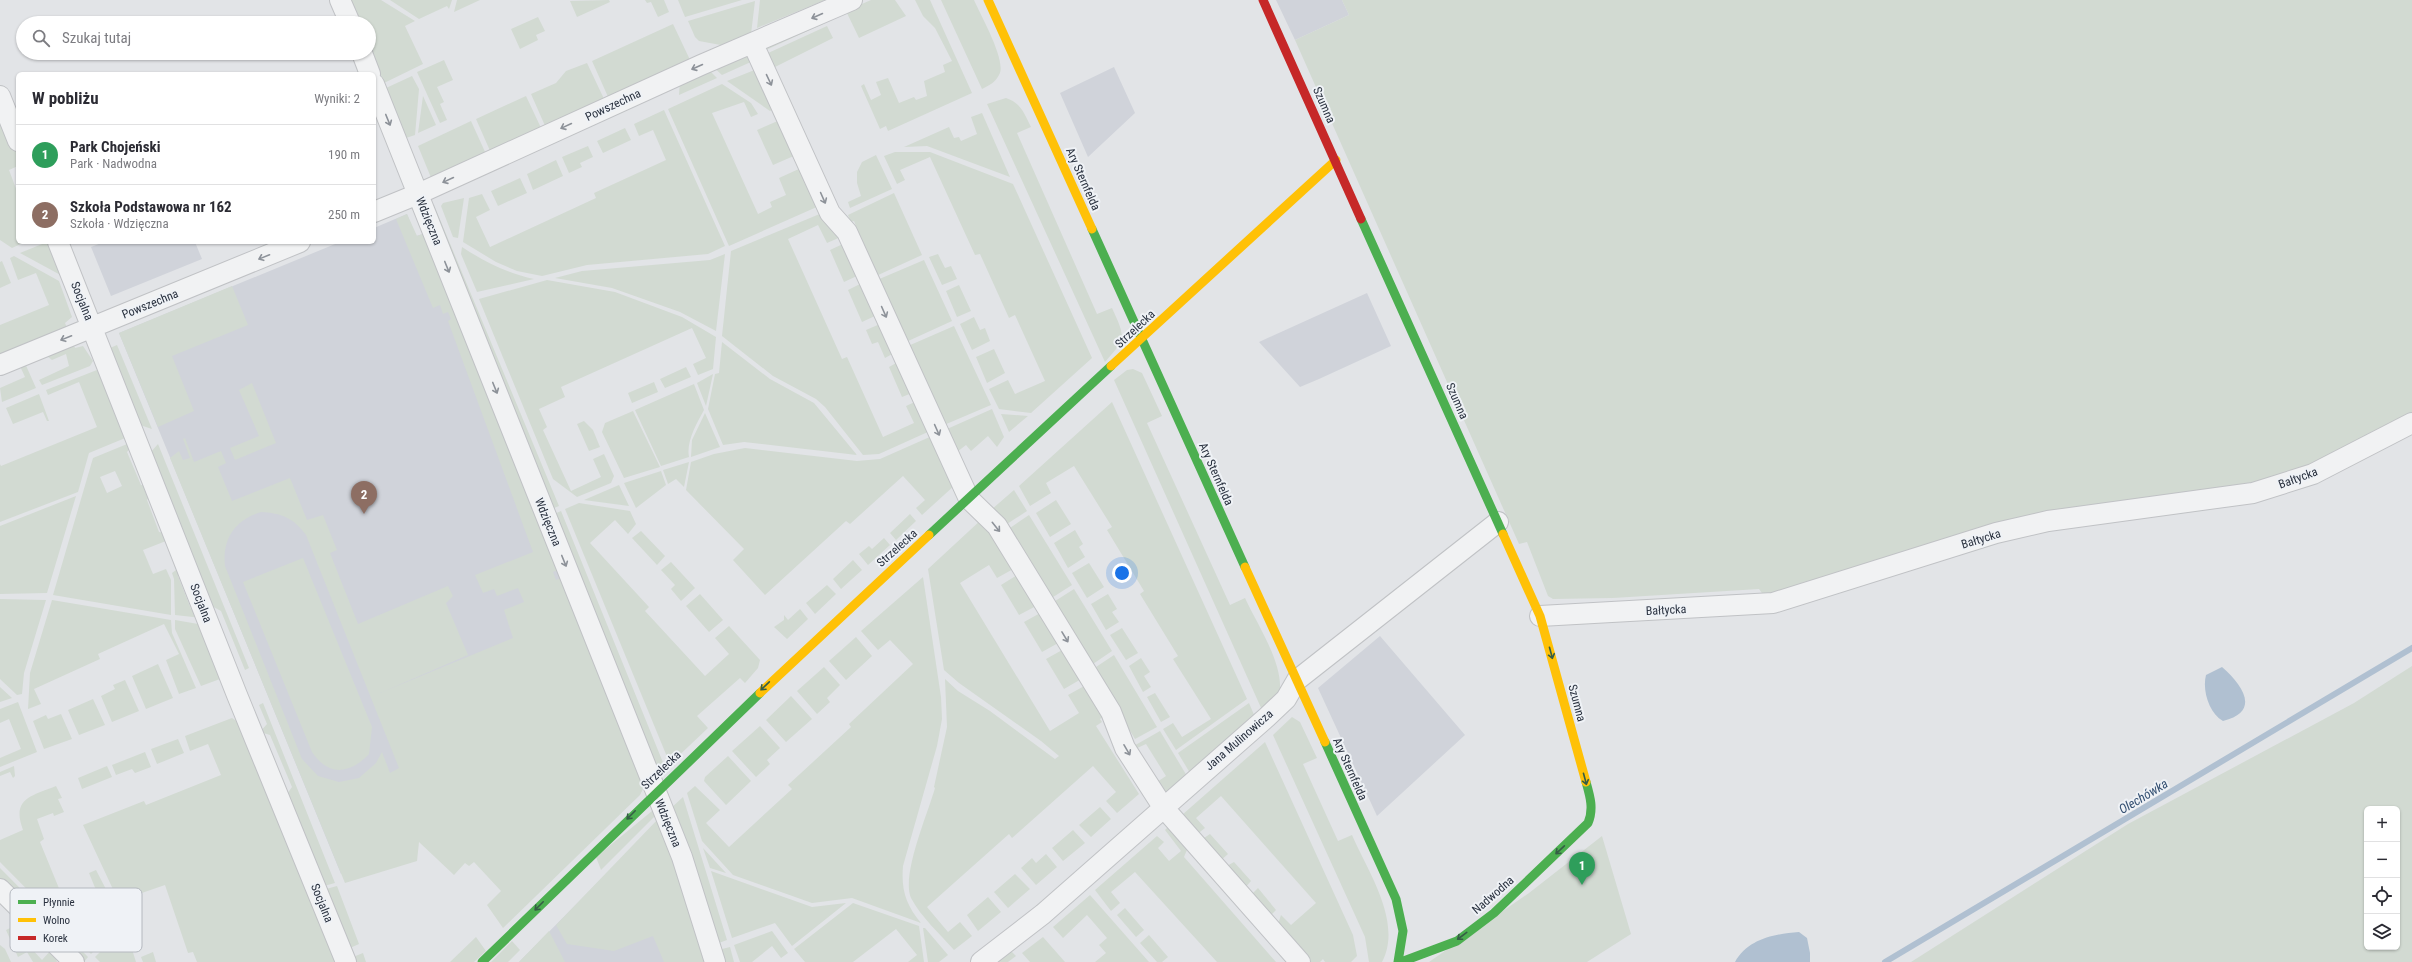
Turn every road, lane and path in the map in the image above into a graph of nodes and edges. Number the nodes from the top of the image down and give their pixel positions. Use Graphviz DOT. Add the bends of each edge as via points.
graph roads {
  1 [pos="340,0"];
  2 [pos="852,0"];
  3 [pos="988,0"];
  4 [pos="1263,0"];
  5 [pos="347,16"];
  6 [pos="753,44"];
  7 [pos="365,60"];
  8 [pos="369,72"];
  9 [pos="376,89"];
  10 [pos="0,96"];
  11 [pos="16,136"];
  12 [pos="1336,160"];
  13 [pos="418,194"];
  14 [pos="376,211"];
  15 [pos="59,244"];
  16 [pos="295,244"];
  17 [pos="93,327"];
  18 [pos="1142,338"];
  19 [pos="0,365"];
  20 [pos="2412,423"];
  21 [pos="969,499"];
  22 [pos="1498,522"];
  23 [pos="1540,616"];
  24 [pos="1296,680"];
  25 [pos="655,791"];
  26 [pos="1163,807"];
  27 [pos="1588,823"];
  28 [pos="0,889"];
  29 [pos="10,899"];
  30 [pos="64,952"];
  31 [pos="74,962"];
  32 [pos="346,962"];
  33 [pos="482,962"];
  34 [pos="715,962"];
  35 [pos="981,962"];
  36 [pos="1300,962"];
  37 [pos="1399,962"];
  1 -- 5 [label="street"];
  2 -- 6 [label="street, Powszechna, one-way"];
  3 -- 18 [label="street, Ary Sternfelda"];
  4 -- 12 [label="street, Szumna"];
  6 -- 13 [label="street, Powszechna, one-way" via="701,65"];
  6 -- 21 [label="street, one-way" via="830,213 847,232"];
  7 -- 8 [label="street"];
  9 -- 13 [label="street, Wdzięczna, one-way"];
  10 -- 11 [label="street"];
  12 -- 18 [label="street, Strzelecka"];
  12 -- 22 [label="street, Szumna"];
  13 -- 14 [label="street, Powszechna"];
  13 -- 25 [label="street, Wdzięczna, one-way"];
  15 -- 17 [label="street, Socjalna"];
  16 -- 17 [label="street, Powszechna, one-way"];
  17 -- 19 [label="street, Powszechna, one-way"];
  17 -- 32 [label="street, Socjalna" via="237,695"];
  18 -- 21 [label="street, Strzelecka"];
  18 -- 24 [label="street, Ary Sternfelda"];
  20 -- 23 [label="street, Bałtycka" via="2313,474 2253,493 2048,521 1996,533 1773,603"];
  21 -- 25 [label="street, Strzelecka, one-way" via="793,659"];
  21 -- 26 [label="street, one-way" via="997,526 1111,712 1125,748"];
  22 -- 23 [label="street, Szumna"];
  22 -- 24 [label="street, Jana Mulinowicza"];
  23 -- 27 [label="street, Szumna, one-way" via="1591,800 1591,816"];
  24 -- 26 [label="street, Jana Mulinowicza" via="1286,699"];
  24 -- 37 [label="street, Ary Sternfelda" via="1398,905 1403,931"];
  25 -- 33 [label="street, Strzelecka, one-way"];
  25 -- 34 [label="street, Wdzięczna" via="682,857"];
  26 -- 35 [label="street, Jana Mulinowicza" via="1044,914"];
  26 -- 36 [label="street"];
  27 -- 37 [label="street, Nadwodna, one-way" via="1494,913 1457,941 1436,951"];
  28 -- 29 [label="street"];
  30 -- 31 [label="street"];
}
